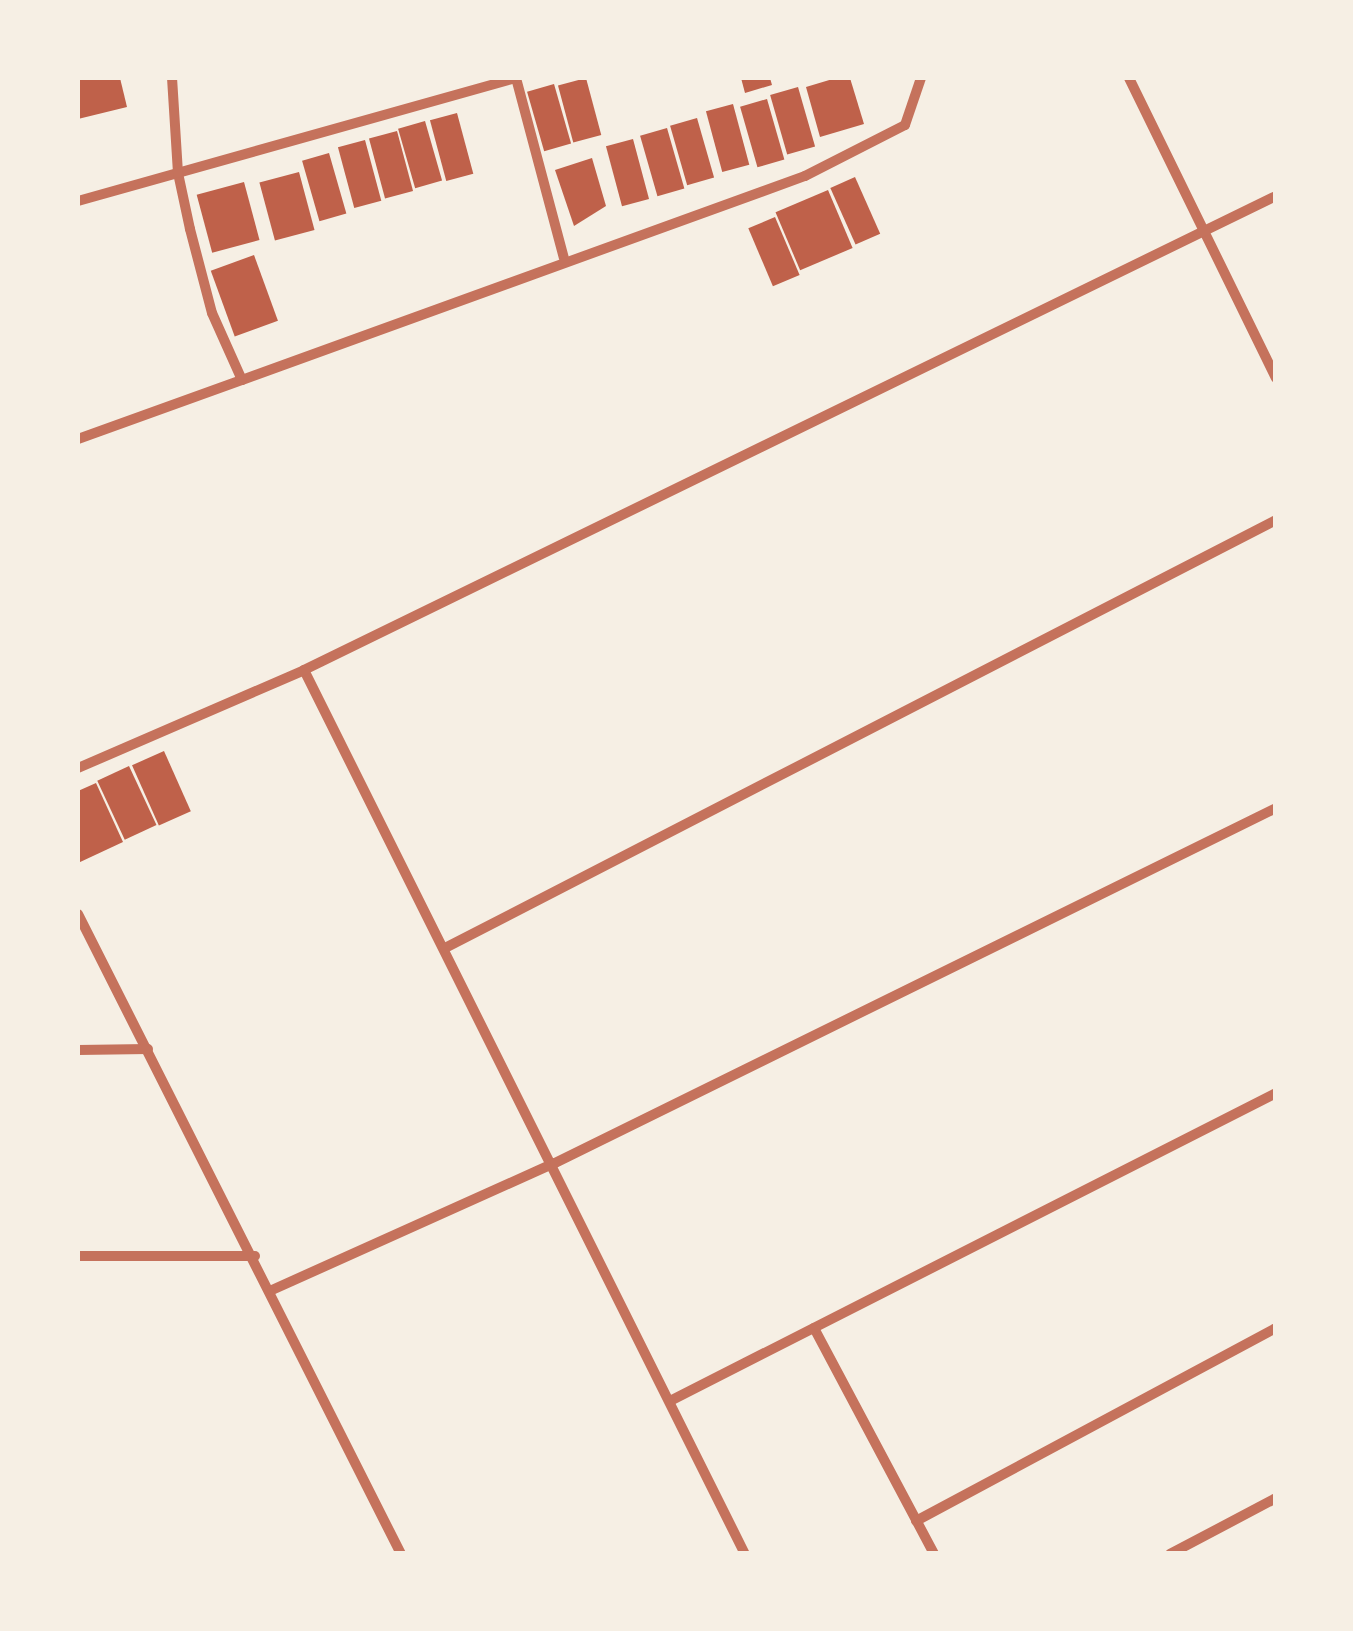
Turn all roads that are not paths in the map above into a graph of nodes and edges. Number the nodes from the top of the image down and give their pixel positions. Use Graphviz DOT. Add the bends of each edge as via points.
graph roads {
  1 [pos="172,78"];
  2 [pos="516,78"];
  3 [pos="921,78"];
  4 [pos="1130,78"];
  5 [pos="178,172"];
  6 [pos="1276,196"];
  7 [pos="78,201"];
  8 [pos="1206,230"];
  9 [pos="564,258"];
  10 [pos="1276,378"];
  11 [pos="242,380"];
  12 [pos="78,440"];
  13 [pos="1276,520"];
  14 [pos="304,670"];
  15 [pos="78,768"];
  16 [pos="1276,808"];
  17 [pos="78,914"];
  18 [pos="445,948"];
  19 [pos="148,1049"];
  20 [pos="78,1050"];
  21 [pos="1276,1093"];
  22 [pos="555,1163"];
  23 [pos="78,1256"];
  24 [pos="256,1256"];
  25 [pos="272,1290"];
  26 [pos="814,1328"];
  27 [pos="1276,1328"];
  28 [pos="670,1400"];
  29 [pos="1276,1498"];
  30 [pos="916,1521"];
  31 [pos="401,1554"];
  32 [pos="745,1554"];
  33 [pos="934,1554"];
  34 [pos="1170,1554"];
  1 -- 5 [label="street"];
  2 -- 5 [label="street"];
  2 -- 9 [label="street"];
  3 -- 9 [label="street" via="905,125 805,176"];
  4 -- 8 [label="street"];
  5 -- 7 [label="street"];
  5 -- 11 [label="street" via="212,312"];
  6 -- 8 [label="street"];
  8 -- 10 [label="street"];
  8 -- 14 [label="street"];
  9 -- 11 [label="street"];
  11 -- 12 [label="street"];
  13 -- 18 [label="street"];
  14 -- 15 [label="street"];
  14 -- 18 [label="street"];
  16 -- 22 [label="street"];
  17 -- 19 [label="street"];
  18 -- 22 [label="street"];
  19 -- 20 [label="street"];
  19 -- 24 [label="street"];
  21 -- 26 [label="street"];
  22 -- 25 [label="street"];
  22 -- 28 [label="street"];
  23 -- 24 [label="street"];
  24 -- 25 [label="street"];
  25 -- 31 [label="street"];
  26 -- 28 [label="street"];
  26 -- 30 [label="street"];
  27 -- 30 [label="street"];
  28 -- 32 [label="street"];
  29 -- 34 [label="street"];
  30 -- 33 [label="street"];
}
